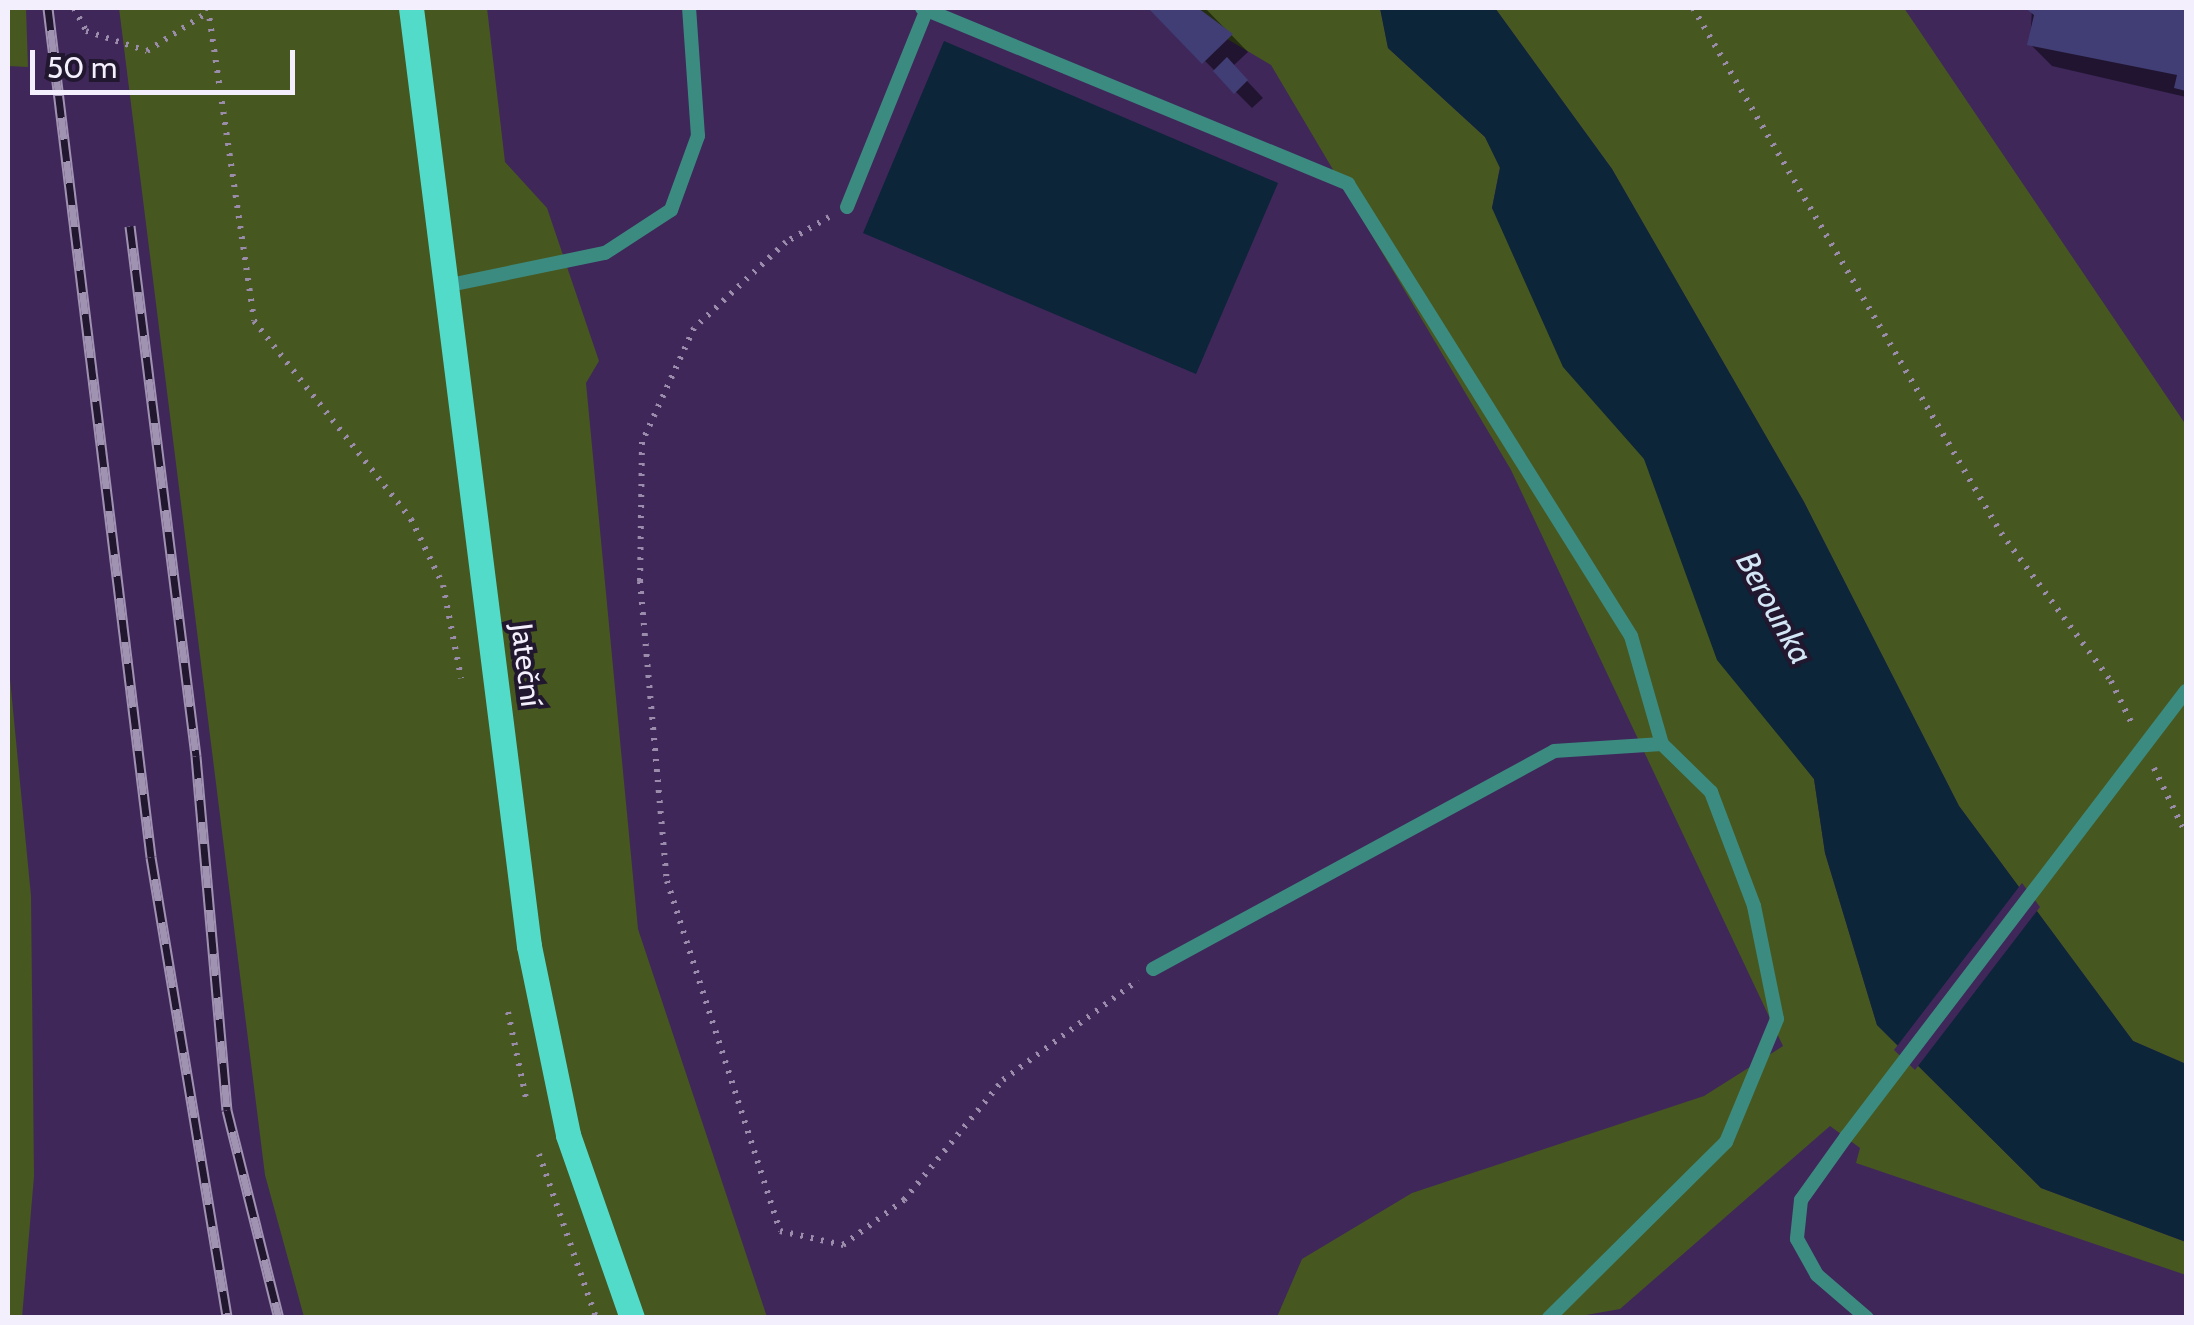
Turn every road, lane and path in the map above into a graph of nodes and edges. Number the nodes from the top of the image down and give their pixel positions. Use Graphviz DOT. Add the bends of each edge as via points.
graph roads {
  1 [pos="74,8"];
  2 [pos="411,8"];
  3 [pos="689,8"];
  4 [pos="925,8"];
  5 [pos="1693,8"];
  6 [pos="208,10"];
  7 [pos="847,207"];
  8 [pos="444,286"];
  9 [pos="2186,691"];
  10 [pos="464,697"];
  11 [pos="2136,731"];
  12 [pos="1662,744"];
  13 [pos="2144,748"];
  14 [pos="2186,834"];
  15 [pos="1153,969"];
  16 [pos="507,1004"];
  17 [pos="529,1112"];
  18 [pos="538,1148"];
  19 [pos="596,1318"];
  20 [pos="632,1318"];
  21 [pos="1549,1318"];
  22 [pos="1868,1318"];
  1 -- 6 [label="path" via="86,30 147,51"];
  2 -- 8 [label="main road, Jateční"];
  3 -- 8 [label="lane" via="698,136 671,210 606,253"];
  4 -- 7 [label="lane"];
  4 -- 12 [label="lane" via="1348,184 1631,636"];
  5 -- 11 [label="path" via="2001,533 2112,681"];
  6 -- 10 [label="path" via="254,321 411,520 443,586"];
  7 -- 15 [label="path" via="786,242 694,328 642,442 640,581 667,882 780,1230 843,1245 904,1200 1003,1080"];
  8 -- 20 [label="main road, Jateční" via="546,1040"];
  9 -- 22 [label="lane, bridge" via="1800,1200 1797,1239 1816,1276"];
  12 -- 15 [label="lane" via="1554,751"];
  12 -- 21 [label="lane" via="1711,792 1754,906 1776,1019 1726,1142"];
  13 -- 14 [label="path"];
  16 -- 17 [label="path"];
  18 -- 19 [label="path"];
}
